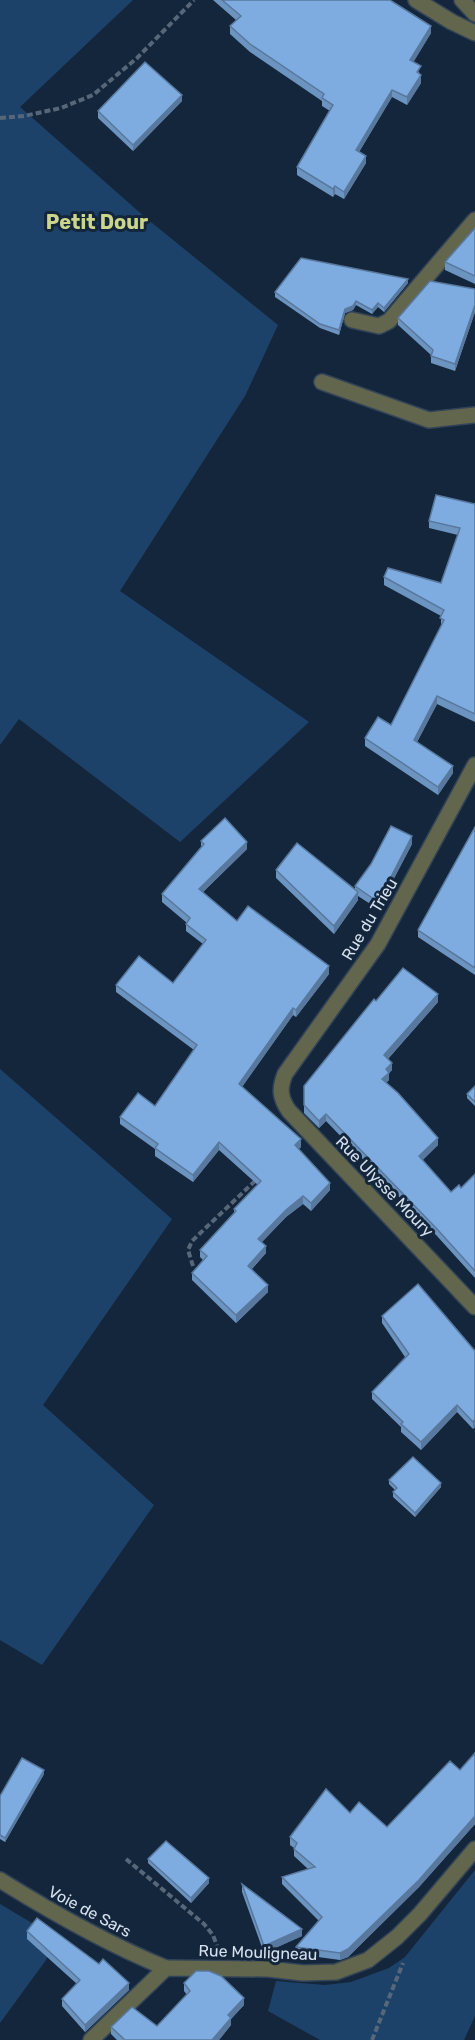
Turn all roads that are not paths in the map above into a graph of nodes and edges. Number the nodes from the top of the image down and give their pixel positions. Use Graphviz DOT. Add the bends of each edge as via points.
graph roads {
  1 [pos="416,0"];
  2 [pos="462,0"];
  3 [pos="475,14"];
  4 [pos="475,33"];
  5 [pos="475,220"];
  6 [pos="352,320"];
  7 [pos="322,382"];
  8 [pos="475,415"];
  9 [pos="475,765"];
  10 [pos="282,1083"];
  11 [pos="475,1307"];
  12 [pos="475,1849"];
  13 [pos="0,1880"];
  14 [pos="166,1968"];
  15 [pos="91,2040"];
  1 -- 4 [label="street"];
  2 -- 3 [label="street"];
  5 -- 6 [label="street" via="389,321 379,326"];
  7 -- 8 [label="street" via="429,420"];
  9 -- 10 [label="street, Rue du Trieu" via="378,944"];
  10 -- 11 [label="street, Rue Ulysse Moury" via="283,1102 289,1111"];
  12 -- 14 [label="street, Rue Mouligneau" via="397,1938 368,1960 336,1972"];
  13 -- 14 [label="street, Voie de Sars" via="90,1932"];
  14 -- 15 [label="street"];
}
